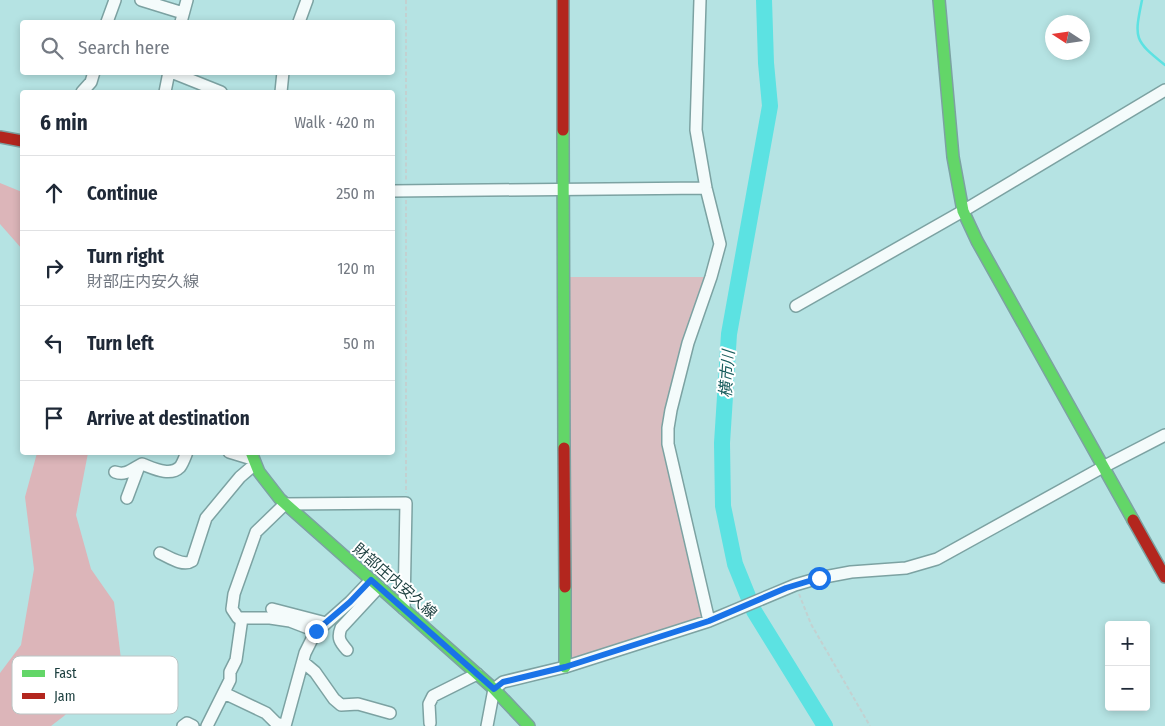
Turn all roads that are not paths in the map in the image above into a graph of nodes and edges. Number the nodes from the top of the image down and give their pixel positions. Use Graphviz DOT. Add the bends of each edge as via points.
graph roads {
  1 [pos="115,0"];
  2 [pos="141,0"];
  3 [pos="187,0"];
  4 [pos="307,0"];
  5 [pos="563,0"];
  6 [pos="700,0"];
  7 [pos="940,0"];
  8 [pos="182,18"];
  9 [pos="108,20"];
  10 [pos="300,20"];
  11 [pos="93,75"];
  12 [pos="169,75"];
  13 [pos="178,75"];
  14 [pos="283,75"];
  15 [pos="84,90"];
  16 [pos="166,90"];
  17 [pos="216,90"];
  18 [pos="281,90"];
  19 [pos="1165,90"];
  20 [pos="0,137"];
  21 [pos="20,141"];
  22 [pos="706,188"];
  23 [pos="564,189"];
  24 [pos="395,191"];
  25 [pos="963,211"];
  26 [pos="796,306"];
  27 [pos="1165,435"];
  28 [pos="186,455"];
  29 [pos="239,455"];
  30 [pos="252,459"];
  31 [pos="138,466"];
  32 [pos="1103,467"];
  33 [pos="115,472"];
  34 [pos="127,498"];
  35 [pos="285,504"];
  36 [pos="160,553"];
  37 [pos="1165,577"];
  38 [pos="375,583"];
  39 [pos="272,609"];
  40 [pos="404,609"];
  41 [pos="242,618"];
  42 [pos="713,619"];
  43 [pos="326,623"];
  44 [pos="316,631"];
  45 [pos="347,650"];
  46 [pos="303,662"];
  47 [pos="565,667"];
  48 [pos="477,674"];
  49 [pos="494,689"];
  50 [pos="224,693"];
  51 [pos="390,713"];
  52 [pos="430,724"];
  53 [pos="183,726"];
  54 [pos="193,726"];
  55 [pos="207,726"];
  56 [pos="285,726"];
  57 [pos="487,726"];
  58 [pos="529,726"];
  1 -- 9 [label="street"];
  2 -- 8 [label="street"];
  3 -- 8 [label="street"];
  4 -- 10 [label="street"];
  5 -- 23 [label="street"];
  6 -- 22 [label="street" via="696,130"];
  7 -- 25 [label="street" via="953,157"];
  11 -- 15 [label="street"];
  12 -- 16 [label="street"];
  13 -- 17 [label="street"];
  14 -- 18 [label="street"];
  19 -- 25 [label="street"];
  20 -- 21 [label="street"];
  22 -- 23 [label="street"];
  22 -- 42 [label="street" via="720,244 688,343 668,428 668,444"];
  23 -- 24 [label="street"];
  23 -- 47 [label="street"];
  25 -- 26 [label="street"];
  25 -- 32 [label="street" via="976,241"];
  27 -- 32 [label="street"];
  28 -- 31 [label="street" via="180,467 172,471 142,464"];
  29 -- 30 [label="street"];
  30 -- 35 [label="street, 財部庄内安久線" via="266,483"];
  30 -- 36 [label="street" via="206,518 192,561 183,563"];
  31 -- 33 [label="street" via="122,474"];
  31 -- 34 [label="street"];
  32 -- 37 [label="street"];
  32 -- 42 [label="street" via="937,559 906,568 819,578 791,586"];
  35 -- 38 [label="street, 財部庄内安久線"];
  35 -- 40 [label="street" via="406,503"];
  35 -- 41 [label="street" via="256,532 234,594 232,609 238,618"];
  38 -- 40 [label="street, 財部庄内安久線"];
  38 -- 43 [label="street"];
  38 -- 45 [label="street" via="341,628 338,636"];
  39 -- 43 [label="street"];
  40 -- 48 [label="street, 財部庄内安久線"];
  41 -- 44 [label="street" via="290,621"];
  41 -- 50 [label="street" via="236,660"];
  42 -- 47 [label="street"];
  43 -- 44 [label="street"];
  44 -- 46 [label="street"];
  46 -- 51 [label="street" via="315,672 334,700"];
  46 -- 56 [label="street"];
  47 -- 49 [label="street" via="503,682"];
  48 -- 49 [label="street, 財部庄内安久線"];
  48 -- 52 [label="street" via="433,696 429,704"];
  49 -- 57 [label="street"];
  49 -- 58 [label="street, 財部庄内安久線"];
  50 -- 55 [label="street"];
  50 -- 56 [label="street"];
  53 -- 54 [label="street" via="187,723"];
}
